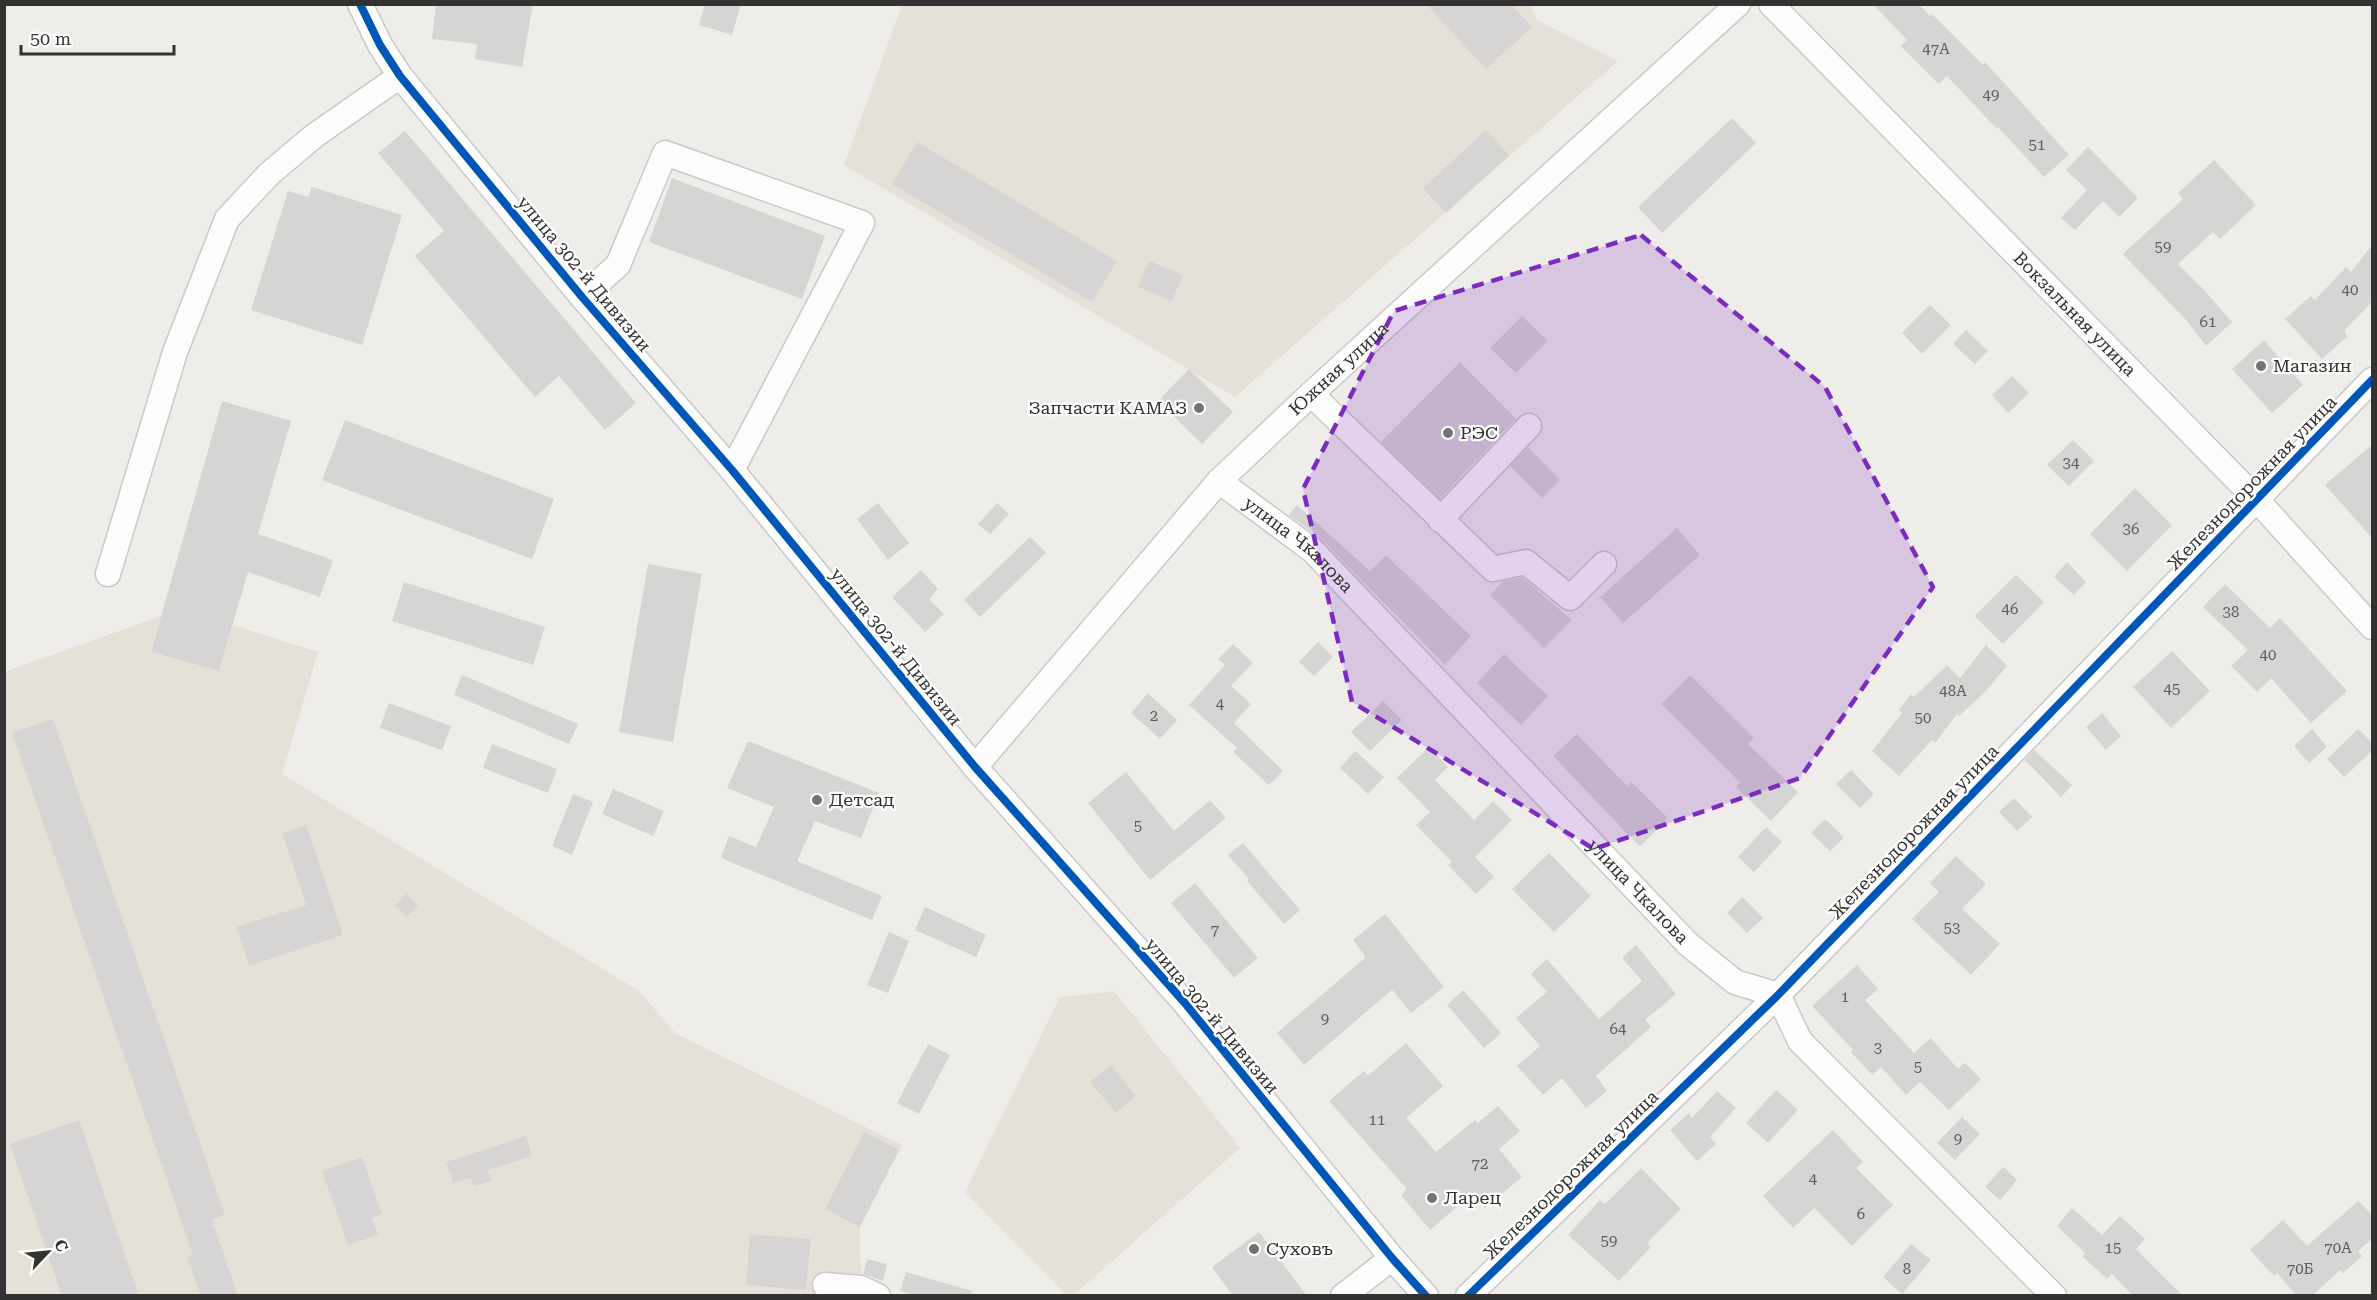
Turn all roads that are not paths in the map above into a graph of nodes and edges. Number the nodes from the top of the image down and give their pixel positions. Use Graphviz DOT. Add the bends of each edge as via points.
graph roads {
  1 [pos="360,4"];
  2 [pos="1738,4"];
  3 [pos="1771,4"];
  4 [pos="400,76"];
  5 [pos="582,297"];
  6 [pos="2373,380"];
  7 [pos="1311,394"];
  8 [pos="1530,426"];
  9 [pos="732,470"];
  10 [pos="1219,481"];
  11 [pos="2257,500"];
  12 [pos="1440,520"];
  13 [pos="1604,564"];
  14 [pos="108,574"];
  15 [pos="2373,627"];
  16 [pos="975,767"];
  17 [pos="1778,995"];
  18 [pos="1392,1258"];
  19 [pos="825,1285"];
  20 [pos="878,1296"];
  21 [pos="1343,1296"];
  22 [pos="1426,1296"];
  23 [pos="1468,1296"];
  24 [pos="2054,1296"];
  1 -- 4 [label="street, улица 302-й Дивизии"];
  2 -- 7 [label="street, Южная улица"];
  3 -- 11 [label="street, Вокзальная улица"];
  4 -- 5 [label="street, улица 302-й Дивизии"];
  4 -- 14 [label="street" via="314,136 268,174 226,219 176,352"];
  5 -- 9 [label="street, улица 302-й Дивизии"];
  5 -- 9 [label="street" via="618,265 665,153 862,223"];
  6 -- 11 [label="street, Железнодорожная улица"];
  7 -- 10 [label="street, Южная улица"];
  7 -- 12 [label="street"];
  8 -- 12 [label="street"];
  9 -- 16 [label="street, улица 302-й Дивизии"];
  10 -- 16 [label="street, Южная улица"];
  10 -- 17 [label="street, улица Чкалова" via="1312,550 1688,944 1735,982"];
  11 -- 15 [label="street, Вокзальная улица"];
  11 -- 17 [label="street, Железнодорожная улица"];
  12 -- 13 [label="street" via="1493,569 1526,562 1570,598"];
  16 -- 18 [label="street, улица 302-й Дивизии" via="1184,1002"];
  17 -- 23 [label="street, Железнодорожная улица"];
  17 -- 24 [label="street" via="1800,1041"];
  18 -- 21 [label="street"];
  18 -- 22 [label="street, улица 302-й Дивизии"];
  19 -- 20 [label="street" via="861,1288"];
}
